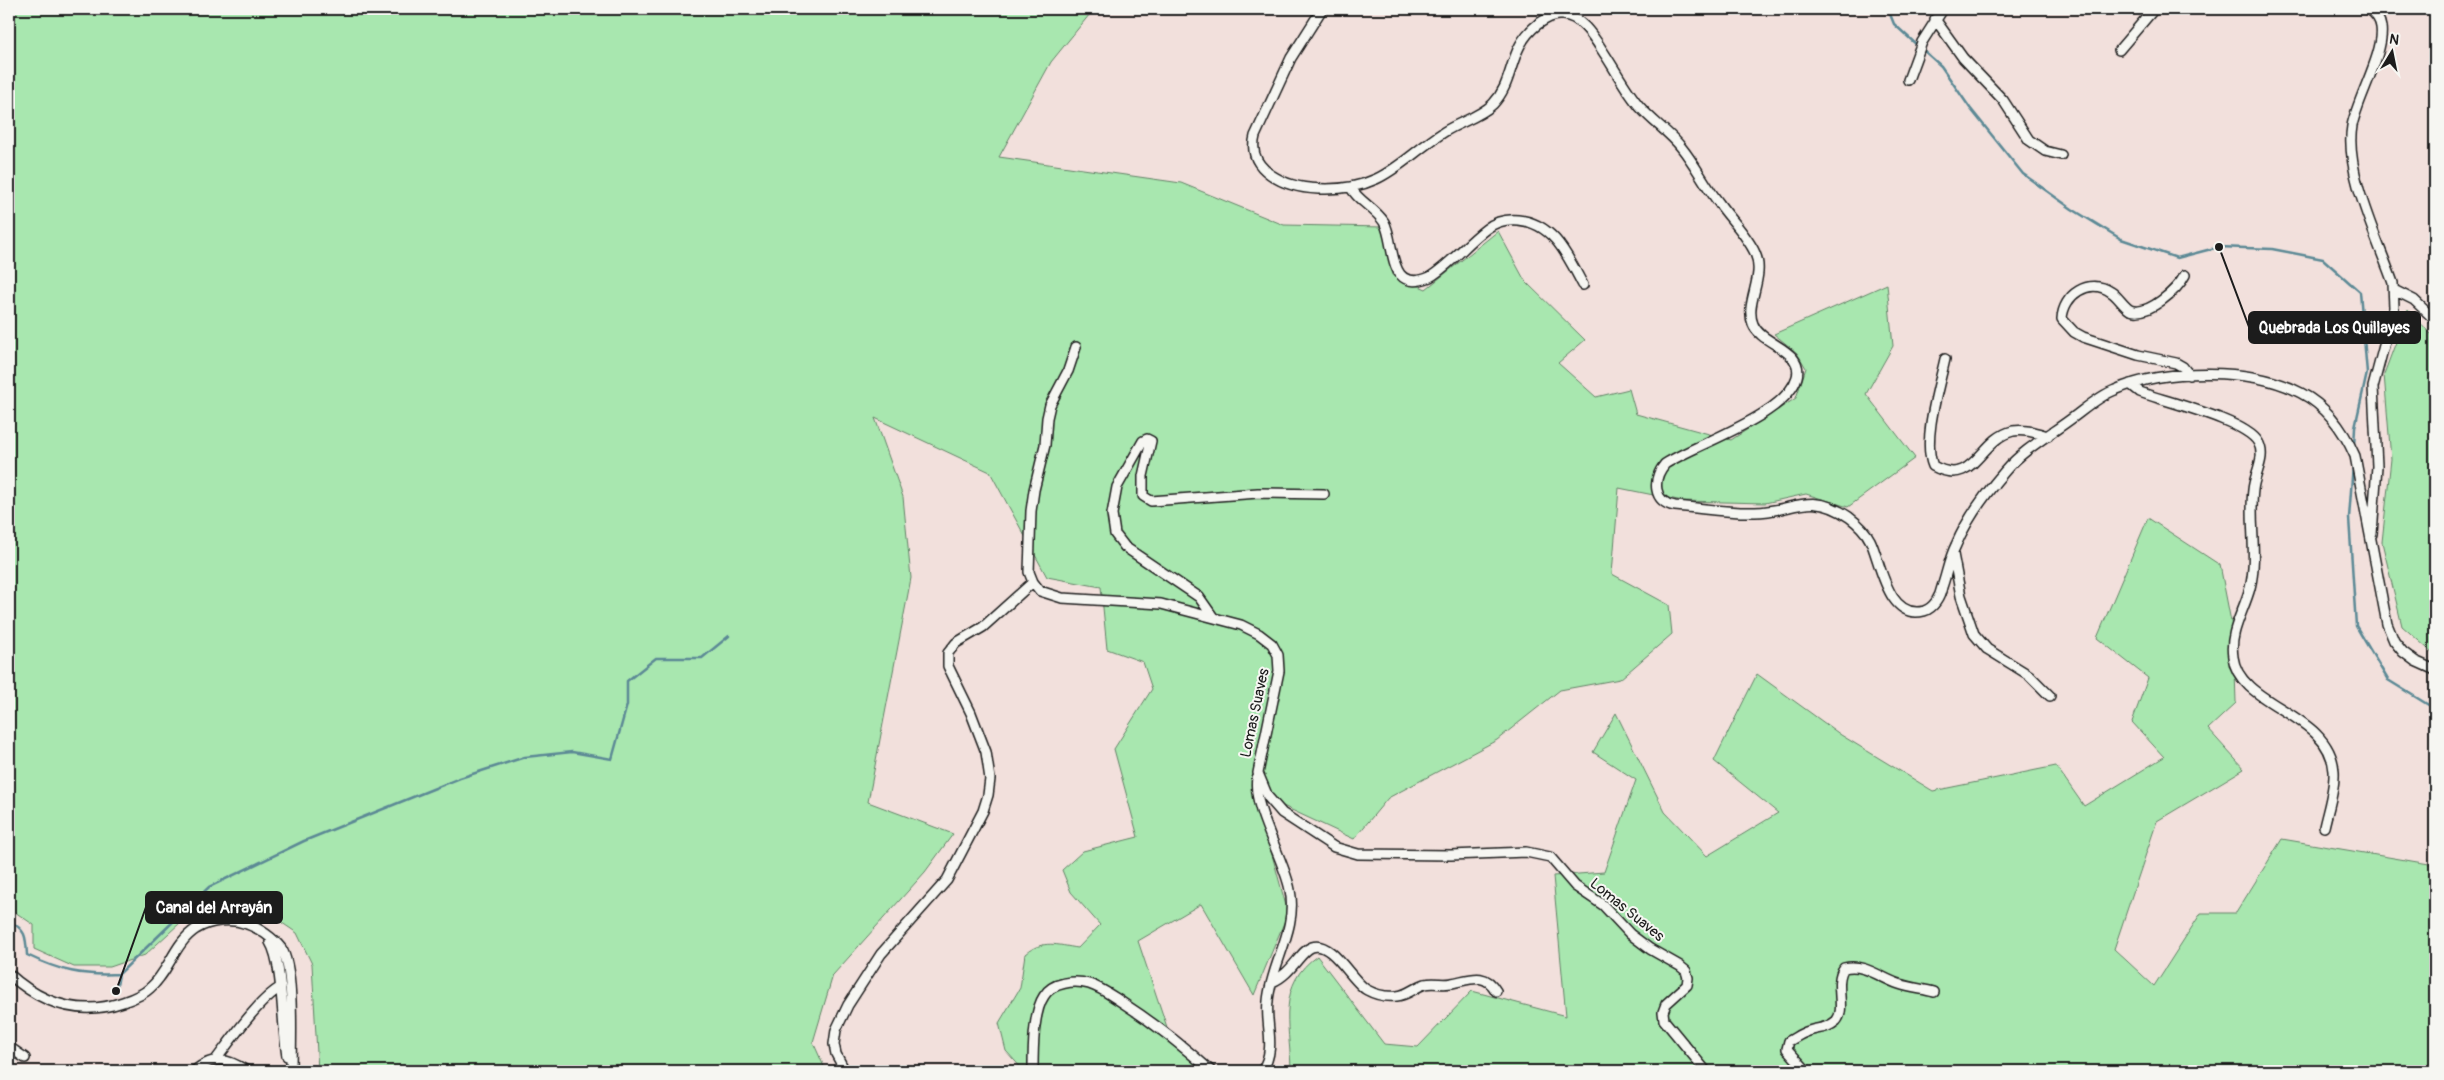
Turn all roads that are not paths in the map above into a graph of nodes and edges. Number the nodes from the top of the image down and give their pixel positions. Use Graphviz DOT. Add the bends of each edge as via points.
graph roads {
  1 [pos="1322,9"];
  2 [pos="1943,9"];
  3 [pos="2154,9"];
  4 [pos="2370,9"];
  5 [pos="1936,19"];
  6 [pos="2119,50"];
  7 [pos="1908,80"];
  8 [pos="2061,156"];
  9 [pos="1351,188"];
  10 [pos="2185,275"];
  11 [pos="1583,285"];
  12 [pos="2394,290"];
  13 [pos="2435,320"];
  14 [pos="1076,347"];
  15 [pos="1945,359"];
  16 [pos="2189,375"];
  17 [pos="2130,384"];
  18 [pos="2048,436"];
  19 [pos="1324,494"];
  20 [pos="2371,547"];
  21 [pos="1953,552"];
  22 [pos="1032,582"];
  23 [pos="1213,616"];
  24 [pos="2435,670"];
  25 [pos="2050,696"];
  26 [pos="1258,773"];
  27 [pos="2324,827"];
  28 [pos="264,933"];
  29 [pos="9,974"];
  30 [pos="1272,982"];
  31 [pos="290,984"];
  32 [pos="279,988"];
  33 [pos="1496,991"];
  34 [pos="1934,992"];
  35 [pos="9,1047"];
  36 [pos="25,1058"];
  37 [pos="215,1061"];
  38 [pos="194,1071"];
  39 [pos="248,1071"];
  40 [pos="291,1071"];
  41 [pos="845,1071"];
  42 [pos="1033,1071"];
  43 [pos="1211,1071"];
  44 [pos="1262,1071"];
  45 [pos="1706,1071"];
  46 [pos="1807,1071"];
  1 -- 9 [label="street" via="1291,58 1256,131 1253,149 1261,165 1281,181 1314,189"];
  2 -- 5 [label="street"];
  3 -- 6 [label="street"];
  4 -- 12 [label="street" via="2379,20 2382,37 2354,118 2351,156"];
  5 -- 7 [label="street" via="1922,42"];
  5 -- 8 [label="street" via="1963,58 2004,100 2029,140 2045,151"];
  9 -- 11 [label="street" via="1385,223 1395,267 1406,277 1418,280 1430,277 1489,226 1515,220 1536,224 1553,236"];
  9 -- 21 [label="street" via="1385,176 1441,134 1491,106 1501,93 1518,46 1528,33 1555,15 1574,18 1593,37 1639,105 1684,151 1752,247 1759,272 1751,313 1753,325 1790,356 1797,367 1793,385 1777,403 1665,464 1656,481 1661,500 1672,506 1746,512 1801,503 1833,508 1864,530 1890,593 1899,603 1914,611 1927,610 1936,601"];
  10 -- 16 [label="street" via="2168,296 2138,311 2129,310 2104,288 2081,288 2062,310 2062,319 2083,337 2138,356 2176,362"];
  12 -- 13 [label="street" via="2414,300"];
  12 -- 20 [label="street" via="2392,315 2373,387 2377,466"];
  14 -- 22 [label="street" via="1046,418 1045,445 1032,506 1029,572"];
  15 -- 18 [label="street" via="1929,436 1929,456 1933,466 1954,473 1963,470 2004,435 2014,431"];
  16 -- 17 [label="street"];
  16 -- 20 [label="street" via="2228,374 2263,380 2304,394 2322,408 2347,439 2355,456"];
  17 -- 18 [label="street" via="2101,397"];
  17 -- 27 [label="street" via="2140,392 2234,425 2255,438 2259,445 2261,457 2252,491 2252,577 2233,636 2233,658 2237,674 2246,685 2292,714 2327,748 2334,778"];
  18 -- 21 [label="street" via="2019,456 1996,482"];
  19 -- 23 [label="street" via="1243,494 1151,501 1143,496 1142,485 1151,441 1143,441 1117,487 1112,514 1115,534 1125,547 1199,598"];
  20 -- 24 [label="street" via="2385,617 2394,641 2409,657"];
  21 -- 25 [label="street" via="1961,596 1974,634 1987,649 2029,675"];
  22 -- 23 [label="street, Lomas Suaves" via="1040,591 1062,598 1161,604"];
  22 -- 41 [label="street" via="983,627 956,643 948,653 948,666 986,752 990,779 988,795 947,880 881,954 843,1013 834,1044"];
  23 -- 26 [label="street, Lomas Suaves" via="1260,634 1278,654 1279,671"];
  26 -- 30 [label="street" via="1258,798 1292,896 1287,933"];
  26 -- 45 [label="street, Lomas Suaves" via="1268,797 1282,813 1334,847 1348,852 1451,855 1526,852 1550,857 1575,886 1603,905 1630,934 1686,972 1687,985 1666,1004 1664,1020"];
  28 -- 29 [label="street" via="236,921 219,921 203,926 183,941 150,988 129,1000 105,1007 81,1008 58,1004 26,989"];
  28 -- 31 [label="street" via="282,948"];
  28 -- 32 [label="street" via="274,948"];
  30 -- 33 [label="street" via="1285,975 1310,948 1316,946 1334,955 1361,986 1378,994 1405,994 1425,984 1452,984 1472,977 1487,980"];
  30 -- 44 [label="street" via="1268,1011 1271,1049"];
  31 -- 32 [label="street"];
  31 -- 40 [label="street"];
  32 -- 37 [label="street" via="235,1034"];
  32 -- 40 [label="street"];
  34 -- 46 [label="street" via="1900,984 1864,968 1844,968 1840,974 1837,1020 1826,1028 1807,1031 1789,1041 1787,1049"];
  35 -- 36 [label="street"];
  37 -- 38 [label="street"];
  37 -- 39 [label="street" via="230,1060"];
  42 -- 43 [label="street" via="1042,998 1054,987 1076,982 1100,989 1129,1007"];
}
